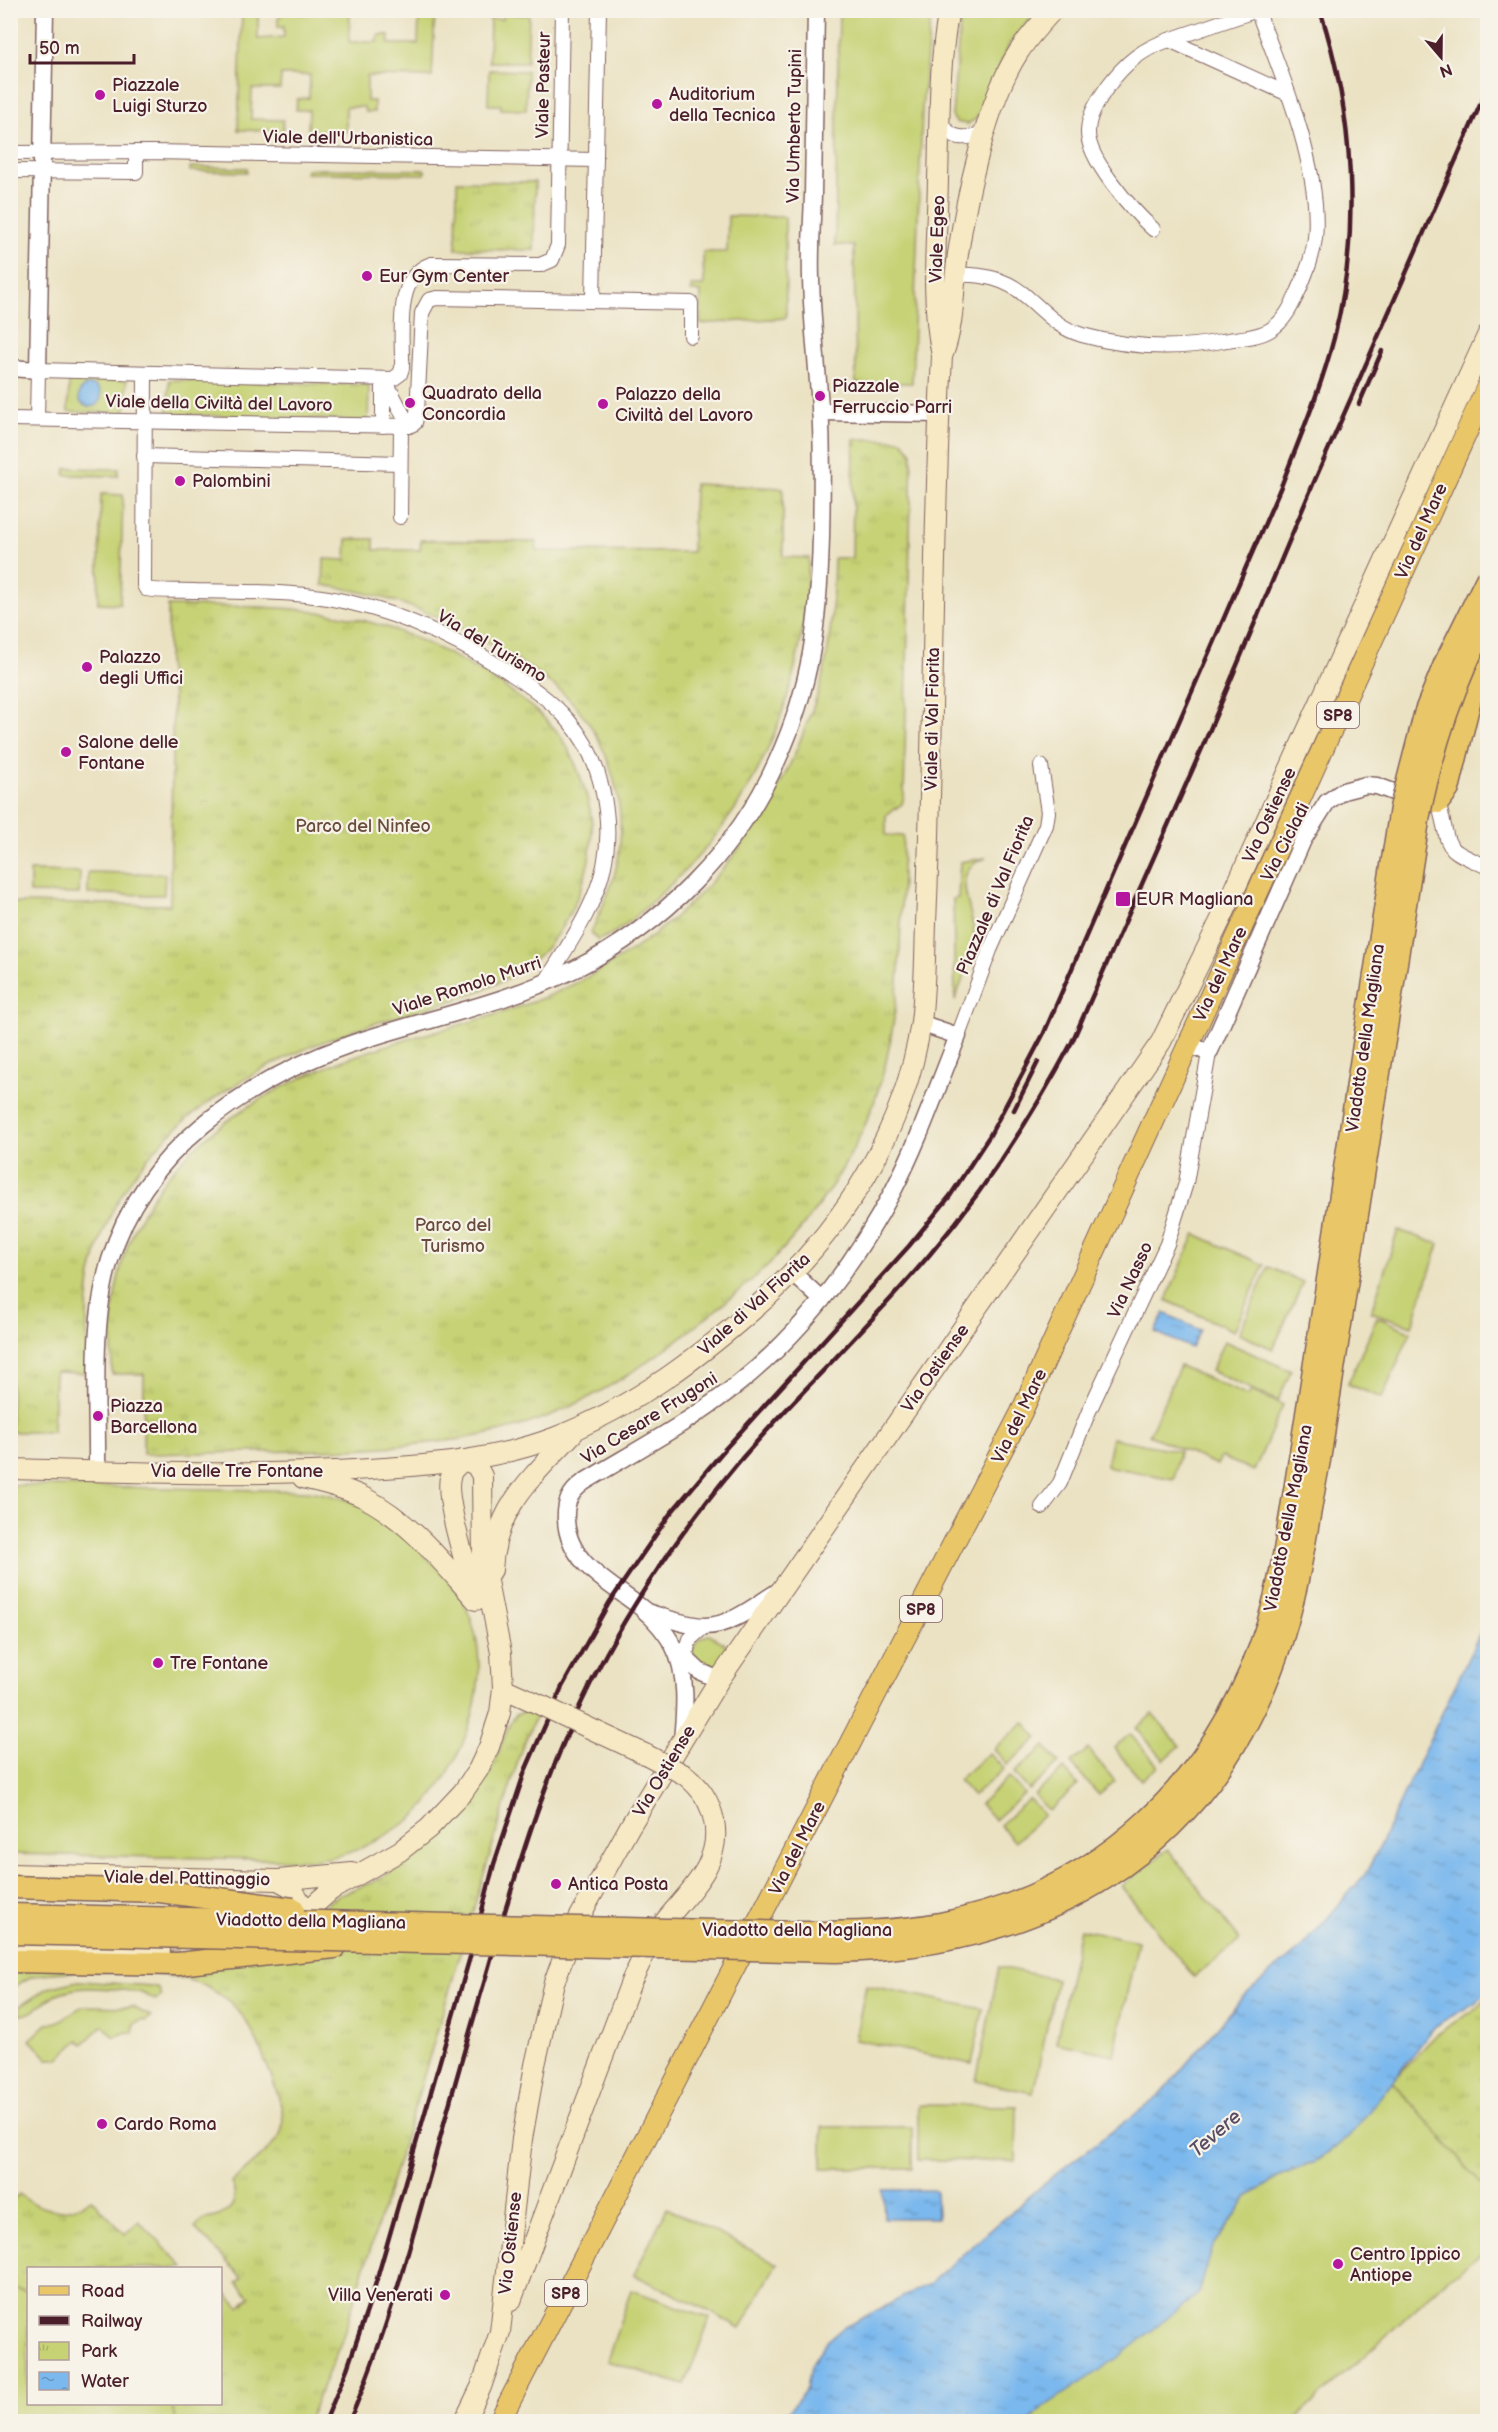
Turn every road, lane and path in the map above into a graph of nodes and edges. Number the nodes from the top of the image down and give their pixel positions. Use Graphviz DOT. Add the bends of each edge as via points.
graph roads {
  1 [pos="45,10"];
  2 [pos="562,10"];
  3 [pos="599,10"];
  4 [pos="816,10"];
  5 [pos="949,10"];
  6 [pos="1053,10"];
  7 [pos="1257,10"];
  8 [pos="1170,40"];
  9 [pos="1288,94"];
  10 [pos="940,121"];
  11 [pos="985,132"];
  12 [pos="136,152"];
  13 [pos="10,153"];
  14 [pos="41,153"];
  15 [pos="560,160"];
  16 [pos="596,160"];
  17 [pos="10,171"];
  18 [pos="41,171"];
  19 [pos="1153,229"];
  20 [pos="955,275"];
  21 [pos="593,300"];
  22 [pos="1486,333"];
  23 [pos="691,336"];
  24 [pos="942,356"];
  25 [pos="10,369"];
  26 [pos="38,370"];
  27 [pos="146,374"];
  28 [pos="384,380"];
  29 [pos="1488,385"];
  30 [pos="820,412"];
  31 [pos="939,414"];
  32 [pos="10,419"];
  33 [pos="37,419"];
  34 [pos="145,421"];
  35 [pos="383,426"];
  36 [pos="405,426"];
  37 [pos="144,456"];
  38 [pos="400,463"];
  39 [pos="400,517"];
  40 [pos="1488,577"];
  41 [pos="1488,617"];
  42 [pos="1488,628"];
  43 [pos="1041,766"];
  44 [pos="1438,802"];
  45 [pos="1488,867"];
  46 [pos="545,983"];
  47 [pos="920,1023"];
  48 [pos="958,1036"];
  49 [pos="1188,1044"];
  50 [pos="1209,1053"];
  51 [pos="793,1273"];
  52 [pos="822,1300"];
  53 [pos="578,1428"];
  54 [pos="464,1460"];
  55 [pos="10,1469"];
  56 [pos="97,1471"];
  57 [pos="290,1473"];
  58 [pos="1042,1507"];
  59 [pos="780,1590"];
  60 [pos="483,1597"];
  61 [pos="645,1611"];
  62 [pos="705,1626"];
  63 [pos="680,1652"];
  64 [pos="719,1680"];
  65 [pos="503,1688"];
  66 [pos="682,1740"];
  67 [pos="364,1871"];
  68 [pos="10,1874"];
  69 [pos="278,1880"];
  70 [pos="10,1887"];
  71 [pos="10,1915"];
  72 [pos="356,1922"];
  73 [pos="10,1933"];
  74 [pos="388,1941"];
  75 [pos="10,1946"];
  76 [pos="160,1950"];
  77 [pos="20,1961"];
  78 [pos="500,2332"];
  79 [pos="464,2421"];
  80 [pos="499,2421"];
  1 -- 14 [label="street"];
  2 -- 15 [label="street, Viale Pasteur"];
  3 -- 16 [label="street"];
  4 -- 30 [label="street, Via Umberto Tupini" via="811,281"];
  5 -- 10 [label="main road, Viale Egeo"];
  6 -- 11 [label="main road, Viale Egeo" via="1014,60"];
  7 -- 8 [label="street"];
  7 -- 9 [label="street"];
  8 -- 9 [label="street"];
  8 -- 19 [label="street" via="1144,51 1121,69 1096,106 1088,129 1094,155 1127,202"];
  9 -- 20 [label="street" via="1313,188 1315,238 1309,265 1290,310 1269,331 1191,346 1131,345 1061,326 1021,292 1000,280"];
  10 -- 11 [label="street" via="958,138"];
  10 -- 24 [label="main road, Viale Egeo" via="935,308"];
  11 -- 20 [label="main road, Viale Egeo"];
  12 -- 14 [label="street"];
  12 -- 15 [label="street, Viale dell'Urbanistica"];
  12 -- 18 [label="street" via="136,172"];
  13 -- 14 [label="street"];
  14 -- 18 [label="street"];
  15 -- 16 [label="street, Viale Pasteur"];
  15 -- 28 [label="street, Viale Pasteur" via="557,251 552,260 540,265 431,264 418,270 404,296 401,371 396,378"];
  16 -- 21 [label="street"];
  17 -- 18 [label="street"];
  18 -- 26 [label="street"];
  20 -- 24 [label="main road, Viale Egeo" via="950,332"];
  21 -- 23 [label="street" via="691,303"];
  21 -- 36 [label="street" via="429,300 421,318 417,417 415,423"];
  22 -- 59 [label="main road, Via Ostiense" via="1223,915 1161,1042"];
  24 -- 31 [label="main road, Viale Egeo"];
  25 -- 26 [label="street, Viale della Civiltà del Lavoro"];
  26 -- 27 [label="street, Viale della Civiltà del Lavoro"];
  26 -- 33 [label="street"];
  27 -- 28 [label="street, Viale della Civiltà del Lavoro"];
  27 -- 34 [label="street"];
  28 -- 35 [label="street"];
  28 -- 36 [label="street"];
  29 -- 49 [label="main road, Via del Mare / SP8"];
  30 -- 31 [label="street"];
  30 -- 46 [label="street, Viale Romolo Murri" via="821,558 816,634 803,692 776,763 748,814 705,870 656,916 610,950"];
  31 -- 47 [label="main road, Viale di Val Fiorita" via="929,850"];
  32 -- 33 [label="street, Viale della Civiltà del Lavoro"];
  33 -- 34 [label="street, Viale della Civiltà del Lavoro"];
  34 -- 35 [label="street, Viale della Civiltà del Lavoro"];
  34 -- 37 [label="street"];
  35 -- 36 [label="street, Viale della Civiltà del Lavoro"];
  36 -- 38 [label="street"];
  37 -- 38 [label="street"];
  37 -- 46 [label="street, Via del Turismo" via="144,585 149,590 302,595 378,610 434,630 515,676 554,705 577,732 594,767 604,804 607,841 590,907"];
  38 -- 39 [label="street"];
  40 -- 72 [label="highway, Viadotto della Magliana, bridge" via="1426,711 1401,808 1308,1414 1276,1596 1242,1690 1190,1774 1130,1837 1077,1874 1012,1904 943,1923 885,1931 816,1933"];
  41 -- 74 [label="highway, Viadotto della Magliana, bridge" via="1441,724 1419,814 1319,1460 1293,1598 1276,1657 1256,1705 1232,1749 1204,1788 1164,1831 1101,1881 1025,1918 958,1938 836,1951"];
  42 -- 44 [label="highway" via="1448,789"];
  43 -- 48 [label="street, Piazzale di Val Fiorita" via="1048,812 1046,825 990,951"];
  44 -- 45 [label="street" via="1451,849"];
  44 -- 50 [label="street, Via Cicladi" via="1425,804 1366,785 1343,791 1327,802 1303,840"];
  46 -- 56 [label="street, Viale Romolo Murri" via="314,1058 248,1093 198,1128 172,1153 148,1181 120,1231 109,1262 102,1294"];
  47 -- 48 [label="street"];
  47 -- 51 [label="main road, Viale di Val Fiorita" via="902,1098 875,1160 840,1218"];
  48 -- 52 [label="street, Via Cesare Frugoni" via="892,1191"];
  49 -- 50 [label="street"];
  49 -- 80 [label="main road, Via del Mare / SP8" via="1021,1413"];
  50 -- 58 [label="street, Via Nasso" via="1186,1183 1167,1244 1060,1483"];
  51 -- 52 [label="street"];
  51 -- 53 [label="main road, Viale di Val Fiorita" via="680,1368 625,1404"];
  52 -- 61 [label="street, Via Cesare Frugoni" via="789,1337 735,1386 570,1494 566,1524 577,1552 593,1573"];
  53 -- 54 [label="main road, Viale di Val Fiorita" via="527,1447"];
  53 -- 60 [label="main road" via="524,1484 509,1507 496,1540"];
  54 -- 57 [label="main road, Via delle Tre Fontane"];
  54 -- 60 [label="main road" via="476,1465 482,1476"];
  54 -- 60 [label="main road" via="450,1476 450,1497 458,1534"];
  55 -- 56 [label="main road, Via delle Tre Fontane"];
  56 -- 57 [label="main road, Via delle Tre Fontane"];
  57 -- 60 [label="main road" via="351,1492 384,1510"];
  59 -- 62 [label="street" via="738,1616"];
  59 -- 64 [label="main road, Via Ostiense"];
  60 -- 65 [label="main road" via="501,1653"];
  61 -- 62 [label="street"];
  61 -- 63 [label="street"];
  62 -- 63 [label="street"];
  63 -- 64 [label="street" via="699,1671"];
  63 -- 66 [label="street" via="685,1701"];
  64 -- 66 [label="main road, Via Ostiense"];
  65 -- 67 [label="main road, Viale del Pattinaggio" via="489,1747 463,1792 416,1839"];
  65 -- 78 [label="main road, bridge" via="685,1775 703,1792 713,1814 716,1837 712,1857 699,1880 656,1933 631,1982"];
  66 -- 78 [label="main road, Via Ostiense" via="589,1899 554,1982 522,2139"];
  67 -- 69 [label="main road, Viale del Pattinaggio"];
  67 -- 69 [label="main road, Viale del Pattinaggio" via="308,1904"];
  68 -- 69 [label="main road, Viale del Pattinaggio"];
  70 -- 72 [label="highway, bridge" via="175,1892"];
  71 -- 72 [label="highway, Viadotto della Magliana, bridge"];
  73 -- 74 [label="highway, Viadotto della Magliana, bridge"];
  74 -- 77 [label="highway, bridge" via="178,1964"];
  75 -- 76 [label="main road"];
  78 -- 79 [label="main road, Via Ostiense" via="481,2387"];
}
